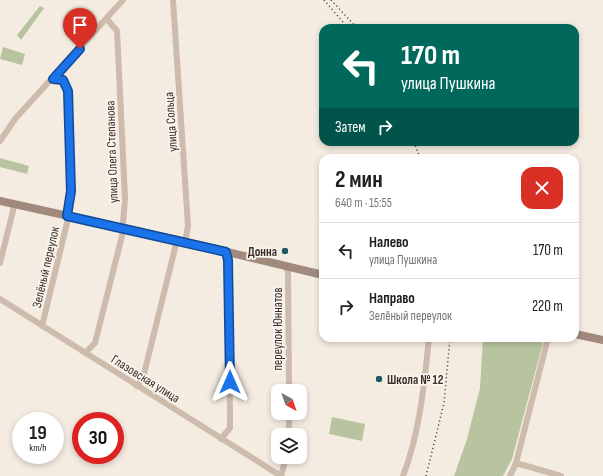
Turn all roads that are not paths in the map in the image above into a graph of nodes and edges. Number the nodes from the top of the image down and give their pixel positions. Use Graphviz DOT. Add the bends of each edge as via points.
graph roads {
  1 [pos="124,0"];
  2 [pos="173,0"];
  3 [pos="107,19"];
  4 [pos="53,79"];
  5 [pos="0,142"];
  6 [pos="0,201"];
  7 [pos="12,204"];
  8 [pos="67,216"];
  9 [pos="122,228"];
  10 [pos="181,241"];
  11 [pos="226,252"];
  12 [pos="0,264"];
  13 [pos="286,266"];
  14 [pos="319,275"];
  15 [pos="0,299"];
  16 [pos="42,326"];
  17 [pos="579,335"];
  18 [pos="603,340"];
  19 [pos="429,342"];
  20 [pos="547,342"];
  21 [pos="85,353"];
  22 [pos="289,384"];
  23 [pos="137,386"];
  24 [pos="221,439"];
  25 [pos="516,463"];
  26 [pos="284,464"];
  27 [pos="280,476"];
  28 [pos="403,476"];
  29 [pos="510,476"];
  30 [pos="561,476"];
  1 -- 3 [label="street"];
  2 -- 10 [label="street, улица Сольца" via="188,226"];
  3 -- 4 [label="street"];
  3 -- 9 [label="street, улица Олега Степанова" via="117,31 125,198"];
  4 -- 5 [label="street" via="15,119"];
  4 -- 8 [label="street, Зелёный переулок" via="63,80 68,91 71,191"];
  6 -- 7 [label="street"];
  7 -- 8 [label="street"];
  7 -- 12 [label="street" via="13,211"];
  8 -- 9 [label="street"];
  8 -- 16 [label="street, Зелёный переулок"];
  9 -- 10 [label="street"];
  9 -- 21 [label="street, улица Олега Степанова" via="95,343"];
  10 -- 11 [label="street"];
  10 -- 23 [label="street, улица Сольца" via="143,378"];
  11 -- 13 [label="street"];
  11 -- 24 [label="street" via="230,428"];
  13 -- 14 [label="street"];
  13 -- 22 [label="street, переулок Юннатов"];
  15 -- 16 [label="street, Глазовская улица"];
  16 -- 21 [label="street, Глазовская улица"];
  17 -- 18 [label="street"];
  19 -- 28 [label="street" via="423,394 414,440"];
  20 -- 25 [label="street"];
  21 -- 23 [label="street, Глазовская улица"];
  23 -- 24 [label="street, Глазовская улица"];
  24 -- 27 [label="street, Глазовская улица"];
  25 -- 29 [label="street"];
  25 -- 30 [label="street"];
  26 -- 27 [label="street"];
}
